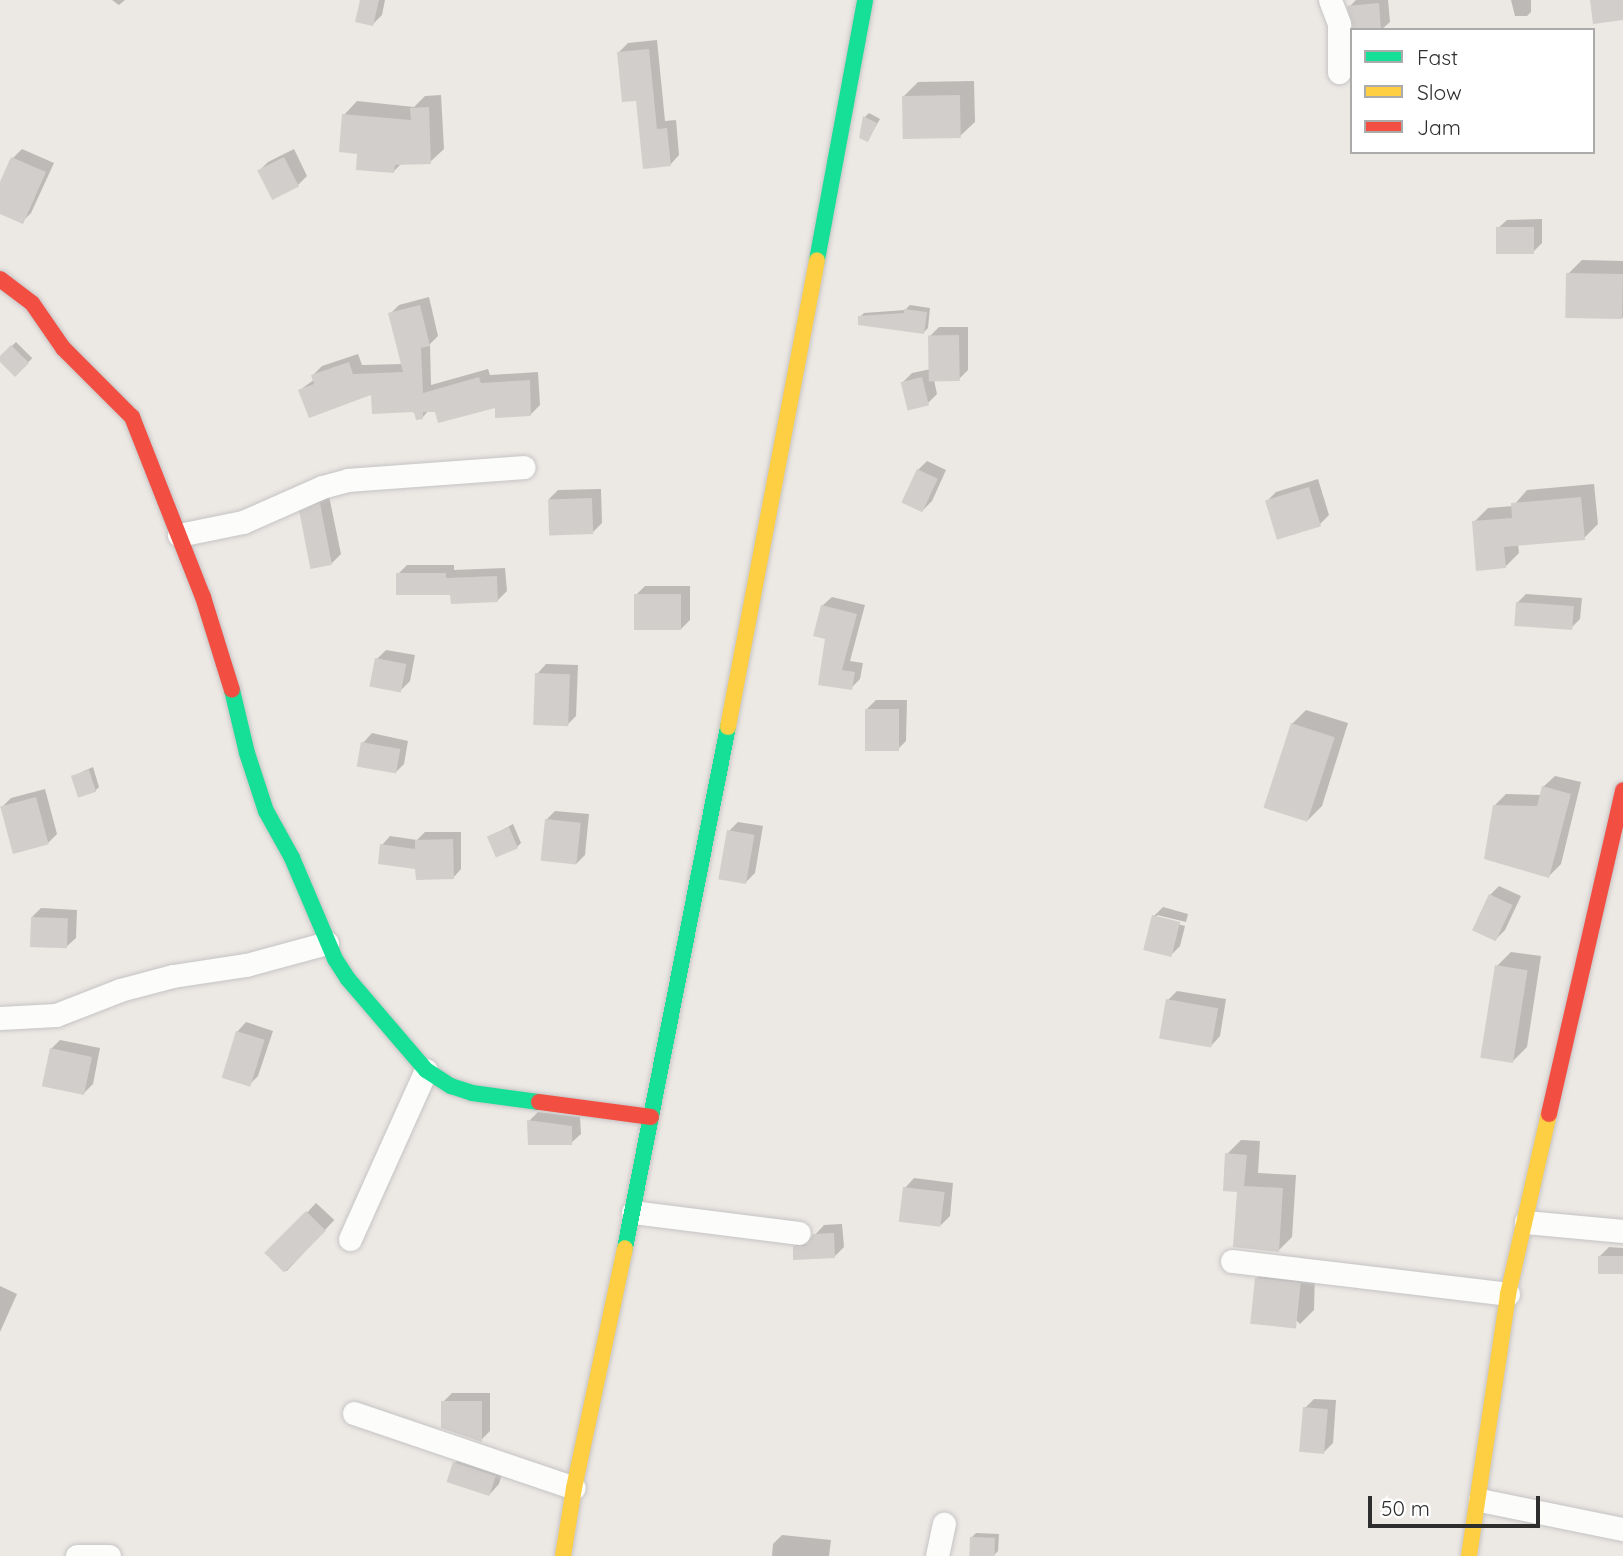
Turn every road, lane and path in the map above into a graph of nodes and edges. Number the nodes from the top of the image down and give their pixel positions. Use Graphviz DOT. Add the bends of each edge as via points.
graph roads {
  1 [pos="865,0"];
  2 [pos="1330,0"];
  3 [pos="1339,72"];
  4 [pos="0,279"];
  5 [pos="524,467"];
  6 [pos="179,535"];
  7 [pos="1623,790"];
  8 [pos="327,943"];
  9 [pos="0,1018"];
  10 [pos="425,1070"];
  11 [pos="651,1117"];
  12 [pos="633,1212"];
  13 [pos="1526,1222"];
  14 [pos="1623,1231"];
  15 [pos="799,1233"];
  16 [pos="350,1239"];
  17 [pos="1232,1261"];
  18 [pos="1508,1294"];
  19 [pos="354,1413"];
  20 [pos="574,1488"];
  21 [pos="1480,1500"];
  22 [pos="944,1524"];
  23 [pos="1623,1529"];
  24 [pos="77,1556"];
  25 [pos="109,1556"];
  26 [pos="563,1556"];
  27 [pos="937,1556"];
  28 [pos="1469,1556"];
  1 -- 11 [label="street"];
  2 -- 3 [label="street" via="1339,24"];
  4 -- 6 [label="street" via="32,303 63,348 132,417"];
  5 -- 6 [label="street" via="348,480 243,522"];
  6 -- 8 [label="street" via="227,669 266,811 292,858"];
  7 -- 13 [label="street"];
  8 -- 9 [label="street" via="246,965 120,990 56,1015"];
  8 -- 10 [label="street" via="348,979"];
  10 -- 11 [label="street" via="472,1093"];
  10 -- 16 [label="street"];
  11 -- 12 [label="street"];
  12 -- 15 [label="street"];
  12 -- 20 [label="street"];
  13 -- 14 [label="street"];
  13 -- 18 [label="street"];
  17 -- 18 [label="street"];
  18 -- 21 [label="street"];
  19 -- 20 [label="street"];
  20 -- 26 [label="street"];
  21 -- 23 [label="street"];
  21 -- 28 [label="street"];
  22 -- 27 [label="street"];
  24 -- 25 [label="street"];
}
